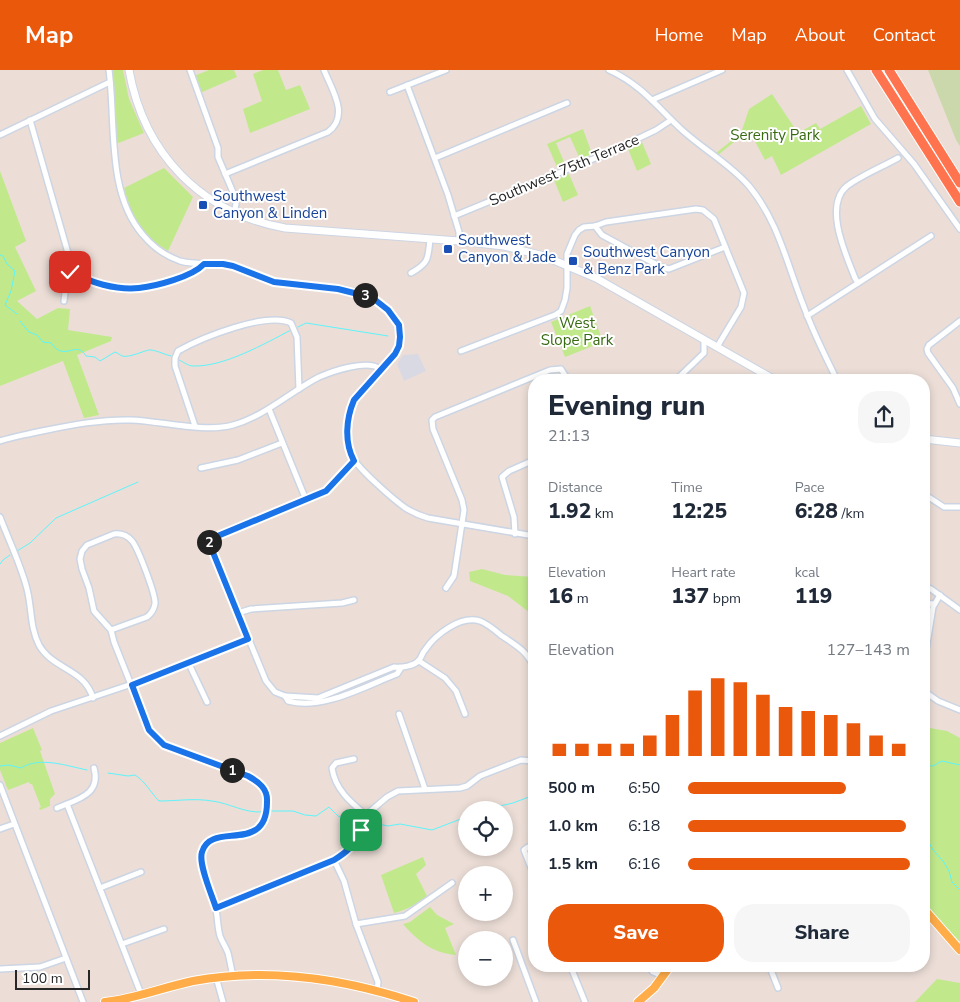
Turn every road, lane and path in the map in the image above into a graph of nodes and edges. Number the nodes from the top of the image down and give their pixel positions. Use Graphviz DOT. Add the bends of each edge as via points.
graph roads {
  1 [pos="109,70"];
  2 [pos="129,70"];
  3 [pos="190,70"];
  4 [pos="324,70"];
  5 [pos="446,70"];
  6 [pos="610,70"];
  7 [pos="722,70"];
  8 [pos="847,70"];
  9 [pos="876,70"];
  10 [pos="889,70"];
  11 [pos="110,82"];
  12 [pos="407,85"];
  13 [pos="390,92"];
  14 [pos="652,100"];
  15 [pos="567,103"];
  16 [pos="30,120"];
  17 [pos="671,120"];
  18 [pos="0,135"];
  19 [pos="435,158"];
  20 [pos="898,158"];
  21 [pos="225,174"];
  22 [pos="960,183"];
  23 [pos="960,202"];
  24 [pos="234,213"];
  25 [pos="454,216"];
  26 [pos="595,226"];
  27 [pos="960,229"];
  28 [pos="931,236"];
  29 [pos="430,239"];
  30 [pos="459,241"];
  31 [pos="726,247"];
  32 [pos="204,264"];
  33 [pos="567,265"];
  34 [pos="74,268"];
  35 [pos="411,272"];
  36 [pos="858,284"];
  37 [pos="64,301"];
  38 [pos="807,316"];
  39 [pos="960,321"];
  40 [pos="704,340"];
  41 [pos="717,347"];
  42 [pos="461,351"];
  43 [pos="380,370"];
  44 [pos="540,374"];
  45 [pos="564,374"];
  46 [pos="682,374"];
  47 [pos="764,374"];
  48 [pos="834,374"];
  49 [pos="528,379"];
  50 [pos="299,389"];
  51 [pos="960,404"];
  52 [pos="269,409"];
  53 [pos="195,426"];
  54 [pos="930,440"];
  55 [pos="0,441"];
  56 [pos="960,442"];
  57 [pos="282,443"];
  58 [pos="354,461"];
  59 [pos="528,463"];
  60 [pos="201,468"];
  61 [pos="930,498"];
  62 [pos="306,500"];
  63 [pos="960,507"];
  64 [pos="0,517"];
  65 [pos="462,524"];
  66 [pos="515,534"];
  67 [pos="528,535"];
  68 [pos="446,588"];
  69 [pos="930,588"];
  70 [pos="940,595"];
  71 [pos="354,600"];
  72 [pos="930,603"];
  73 [pos="934,604"];
  74 [pos="960,610"];
  75 [pos="238,613"];
  76 [pos="930,627"];
  77 [pos="112,630"];
  78 [pos="248,639"];
  79 [pos="528,656"];
  80 [pos="419,661"];
  81 [pos="189,664"];
  82 [pos="132,685"];
  83 [pos="930,695"];
  84 [pos="93,698"];
  85 [pos="207,702"];
  86 [pos="960,710"];
  87 [pos="399,714"];
  88 [pos="465,714"];
  89 [pos="0,736"];
  90 [pos="354,759"];
  91 [pos="528,761"];
  92 [pos="94,768"];
  93 [pos="0,785"];
  94 [pos="425,789"];
  95 [pos="67,804"];
  96 [pos="57,808"];
  97 [pos="366,815"];
  98 [pos="14,824"];
  99 [pos="0,829"];
  100 [pos="528,846"];
  101 [pos="334,860"];
  102 [pos="528,860"];
  103 [pos="141,872"];
  104 [pos="452,883"];
  105 [pos="100,888"];
  106 [pos="216,908"];
  107 [pos="930,916"];
  108 [pos="356,924"];
  109 [pos="164,929"];
  110 [pos="513,942"];
  111 [pos="122,944"];
  112 [pos="960,950"];
  113 [pos="66,958"];
  114 [pos="0,969"];
  115 [pos="573,972"];
  116 [pos="653,972"];
  117 [pos="666,972"];
  118 [pos="772,972"];
  119 [pos="233,976"];
  120 [pos="663,976"];
  121 [pos="216,977"];
  122 [pos="778,988"];
  123 [pos="377,992"];
  124 [pos="141,994"];
  125 [pos="83,1002"];
  126 [pos="105,1002"];
  127 [pos="223,1002"];
  128 [pos="414,1002"];
  129 [pos="536,1002"];
  130 [pos="585,1002"];
  131 [pos="638,1002"];
  1 -- 11 [label="street"];
  2 -- 24 [label="main road" via="148,132 164,156 195,189"];
  3 -- 21 [label="street"];
  4 -- 21 [label="street" via="340,113 333,128"];
  5 -- 12 [label="street"];
  6 -- 14 [label="street" via="632,81"];
  7 -- 14 [label="street"];
  8 -- 27 [label="street" via="876,120 914,164"];
  9 -- 23 [label="highway"];
  10 -- 22 [label="highway"];
  11 -- 16 [label="street"];
  11 -- 32 [label="street" via="115,159 129,212 142,234 158,249 178,260"];
  12 -- 13 [label="street"];
  12 -- 19 [label="street"];
  14 -- 17 [label="street"];
  15 -- 19 [label="street"];
  16 -- 18 [label="street"];
  16 -- 34 [label="street"];
  17 -- 25 [label="street, Southwest 75th Terrace" via="617,148"];
  17 -- 38 [label="street" via="736,173 758,197 778,234"];
  19 -- 25 [label="street"];
  20 -- 36 [label="street" via="847,186 838,200 836,214 840,237"];
  21 -- 24 [label="street" via="236,201"];
  24 -- 29 [label="main road" via="285,228"];
  25 -- 30 [label="street"];
  26 -- 31 [label="street" via="602,235 661,267 669,268"];
  26 -- 31 [label="street" via="703,210 714,220"];
  26 -- 33 [label="street" via="578,230 567,254"];
  28 -- 36 [label="street"];
  29 -- 30 [label="main road"];
  29 -- 35 [label="street" via="427,262"];
  30 -- 33 [label="main road" via="518,249"];
  31 -- 41 [label="street" via="744,293 741,308"];
  32 -- 34 [label="street" via="198,270 174,279 138,288 119,288 95,282 80,276"];
  32 -- 43 [label="street" via="228,265 274,282 338,289 374,299 394,316 400,330 397,350"];
  33 -- 40 [label="main road" via="596,278"];
  33 -- 42 [label="street" via="567,295 561,311"];
  34 -- 37 [label="street" via="67,276"];
  36 -- 38 [label="street"];
  38 -- 48 [label="street"];
  39 -- 51 [label="street" via="927,349 954,388"];
  40 -- 41 [label="main road"];
  40 -- 46 [label="street" via="704,353"];
  41 -- 47 [label="main road"];
  43 -- 50 [label="street" via="367,364 354,367 322,376"];
  43 -- 58 [label="street" via="352,405 347,435"];
  44 -- 45 [label="street" via="561,369"];
  49 -- 65 [label="street" via="432,420 464,506"];
  50 -- 52 [label="street"];
  50 -- 53 [label="street" via="297,337 291,323 284,320 250,322 178,351 175,366"];
  52 -- 53 [label="street" via="234,425 220,428"];
  52 -- 57 [label="street"];
  53 -- 55 [label="street" via="105,421"];
  54 -- 56 [label="main road"];
  57 -- 60 [label="street" via="238,460"];
  57 -- 62 [label="street"];
  58 -- 62 [label="street" via="326,491"];
  58 -- 65 [label="street" via="414,514"];
  59 -- 66 [label="street" via="502,477 514,516"];
  61 -- 63 [label="street" via="944,507"];
  62 -- 75 [label="street" via="208,540"];
  64 -- 84 [label="street" via="24,579 33,628 40,646 47,656 86,682"];
  65 -- 66 [label="street"];
  65 -- 68 [label="street" via="454,576"];
  66 -- 67 [label="street"];
  69 -- 70 [label="street"];
  70 -- 73 [label="street"];
  70 -- 74 [label="street"];
  71 -- 75 [label="street" via="251,609"];
  72 -- 73 [label="street"];
  73 -- 76 [label="street"];
  75 -- 78 [label="street"];
  77 -- 77 [label="street" via="94,611 80,559 82,551 90,543 122,534 135,546 155,603 147,617"];
  77 -- 82 [label="street"];
  78 -- 80 [label="street" via="266,681 275,692 295,703 318,704 397,674 401,668"];
  78 -- 81 [label="street"];
  79 -- 80 [label="street" via="485,624 472,620 443,632 428,646"];
  80 -- 88 [label="street" via="445,678 456,691"];
  81 -- 82 [label="street"];
  81 -- 85 [label="street"];
  82 -- 84 [label="street"];
  82 -- 106 [label="street" via="149,730 164,745 248,776 265,789 268,804 260,826 244,836 212,839 202,851 201,860"];
  83 -- 86 [label="street"];
  84 -- 89 [label="street" via="51,711"];
  87 -- 94 [label="street"];
  90 -- 97 [label="street" via="336,763 332,768 333,776 339,789"];
  91 -- 94 [label="street" via="521,760 480,776 460,788"];
  92 -- 95 [label="street" via="93,789"];
  93 -- 98 [label="street"];
  94 -- 97 [label="street" via="398,791"];
  95 -- 96 [label="street"];
  95 -- 105 [label="street"];
  97 -- 101 [label="street" via="355,844"];
  98 -- 99 [label="street"];
  98 -- 113 [label="street"];
  100 -- 102 [label="street" via="524,850"];
  101 -- 106 [label="street"];
  101 -- 108 [label="street" via="344,881"];
  103 -- 105 [label="street"];
  104 -- 108 [label="street" via="405,916"];
  105 -- 111 [label="street"];
  106 -- 119 [label="street" via="220,935"];
  107 -- 112 [label="main road"];
  108 -- 123 [label="street" via="378,982"];
  109 -- 111 [label="street"];
  110 -- 129 [label="street"];
  111 -- 124 [label="street"];
  113 -- 114 [label="street" via="40,968"];
  113 -- 125 [label="street"];
  115 -- 130 [label="street"];
  116 -- 120 [label="street"];
  117 -- 120 [label="main road"];
  118 -- 122 [label="street"];
  119 -- 121 [label="main road"];
  119 -- 123 [label="main road" via="311,977"];
  120 -- 131 [label="main road"];
  121 -- 124 [label="main road"];
  121 -- 127 [label="street"];
  123 -- 128 [label="main road"];
  124 -- 126 [label="main road"];
}
